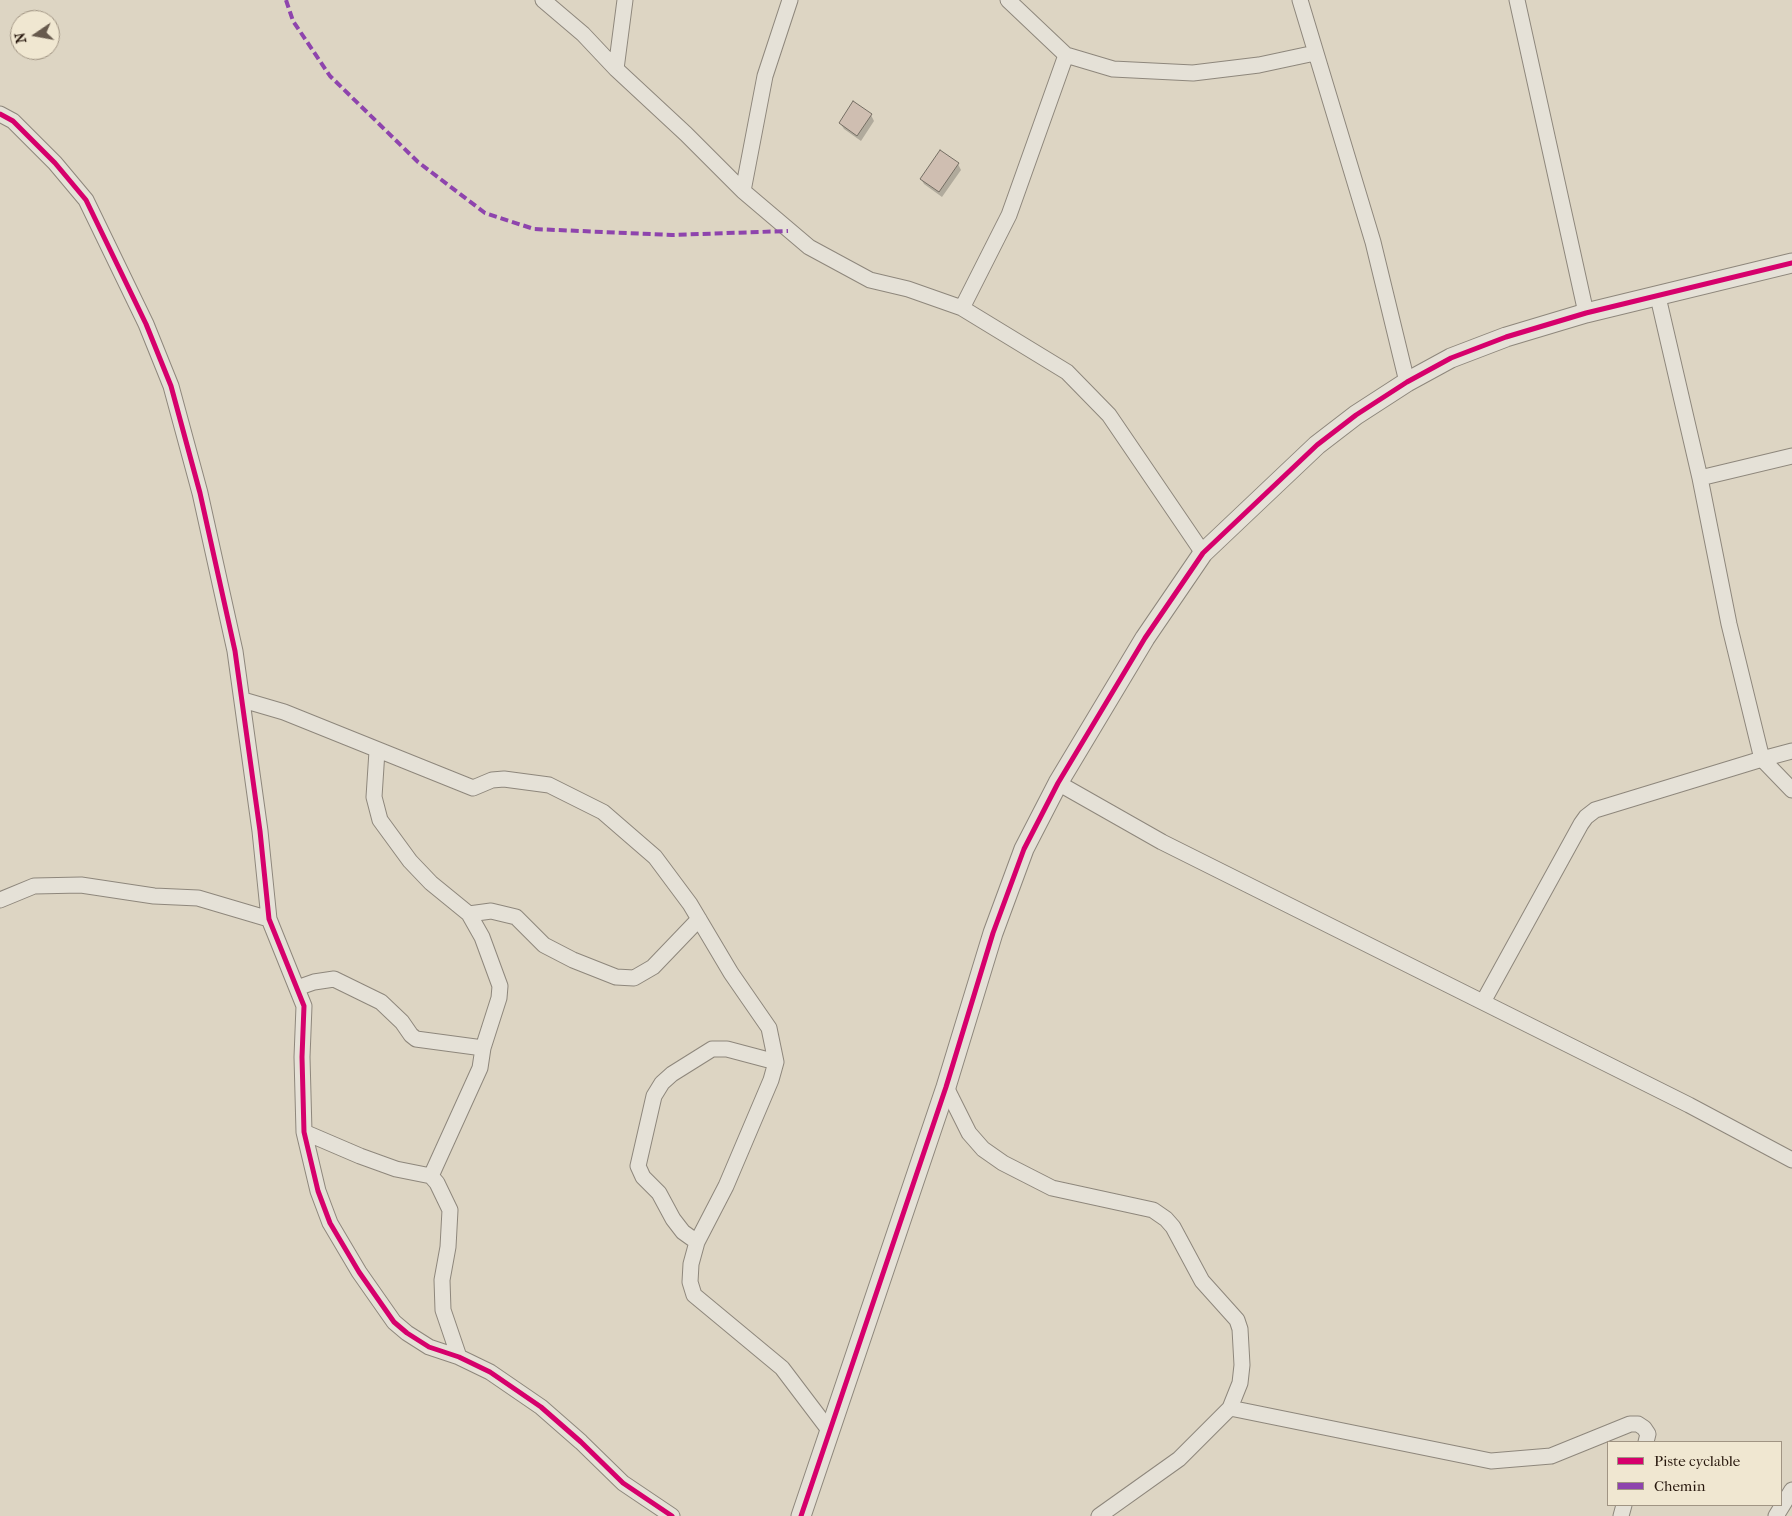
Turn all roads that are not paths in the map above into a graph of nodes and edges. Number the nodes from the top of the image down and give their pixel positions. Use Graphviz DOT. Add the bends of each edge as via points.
graph roads {
  1 [pos="543,0"];
  2 [pos="625,0"];
  3 [pos="790,0"];
  4 [pos="1008,0"];
  5 [pos="1300,0"];
  6 [pos="1517,0"];
  7 [pos="1315,53"];
  8 [pos="1066,56"];
  9 [pos="616,69"];
  10 [pos="0,114"];
  11 [pos="742,191"];
  12 [pos="1792,263"];
  13 [pos="1658,297"];
  14 [pos="962,308"];
  15 [pos="1586,313"];
  16 [pos="1407,382"];
  17 [pos="1792,456"];
  18 [pos="1700,478"];
  19 [pos="1203,553"];
  20 [pos="243,700"];
  21 [pos="377,751"];
  22 [pos="1792,751"];
  23 [pos="1762,759"];
  24 [pos="1058,783"];
  25 [pos="1792,790"];
  26 [pos="0,900"];
  27 [pos="469,914"];
  28 [pos="269,919"];
  29 [pos="699,919"];
  30 [pos="297,988"];
  31 [pos="1483,1002"];
  32 [pos="484,1048"];
  33 [pos="776,1062"];
  34 [pos="946,1087"];
  35 [pos="304,1132"];
  36 [pos="1792,1160"];
  37 [pos="431,1176"];
  38 [pos="697,1242"];
  39 [pos="458,1357"];
  40 [pos="1230,1408"];
  41 [pos="830,1430"];
  42 [pos="1646,1441"];
  43 [pos="1792,1490"];
  44 [pos="672,1516"];
  45 [pos="801,1516"];
  46 [pos="1099,1516"];
  47 [pos="1776,1516"];
  1 -- 9 [label="street" via="583,34"];
  2 -- 9 [label="street"];
  3 -- 11 [label="street" via="765,76"];
  4 -- 8 [label="street"];
  5 -- 7 [label="street"];
  6 -- 15 [label="street"];
  7 -- 8 [label="street" via="1259,65 1193,73 1113,69"];
  7 -- 16 [label="street" via="1373,242"];
  8 -- 14 [label="street" via="1010,215"];
  9 -- 11 [label="street"];
  10 -- 20 [label="street" via="13,121 86,200 146,324 171,386 200,493"];
  11 -- 14 [label="street" via="809,247 870,280"];
  12 -- 13 [label="street"];
  13 -- 15 [label="street"];
  13 -- 18 [label="street"];
  14 -- 19 [label="street" via="1067,372 1103,409"];
  15 -- 16 [label="street" via="1497,340 1451,358"];
  16 -- 19 [label="street" via="1356,415 1317,446"];
  17 -- 18 [label="street"];
  18 -- 23 [label="street" via="1729,624"];
  19 -- 24 [label="street" via="1145,638"];
  20 -- 21 [label="street" via="284,712"];
  20 -- 28 [label="street"];
  21 -- 27 [label="street" via="374,797 380,820 431,884"];
  21 -- 29 [label="street" via="475,789 492,780 504,779 549,785 602,812 655,856"];
  22 -- 23 [label="street"];
  23 -- 25 [label="street"];
  23 -- 31 [label="street" via="1594,810 1586,816"];
  24 -- 31 [label="street" via="1171,846"];
  24 -- 34 [label="street" via="1024,849 996,924"];
  26 -- 28 [label="street" via="34,886 80,885 154,896 198,898"];
  27 -- 29 [label="street" via="491,912 516,917 544,945 616,977 634,978 653,967"];
  27 -- 32 [label="street" via="482,937 500,986 500,998"];
  28 -- 30 [label="street"];
  29 -- 33 [label="street" via="769,1028"];
  30 -- 32 [label="street" via="334,979 381,1002 416,1039"];
  30 -- 35 [label="street" via="304,1006"];
  31 -- 36 [label="street"];
  32 -- 37 [label="street" via="480,1068"];
  33 -- 38 [label="street" via="726,1186"];
  33 -- 38 [label="street" via="728,1049 712,1049 672,1074 654,1096 638,1166 643,1177 660,1193 683,1232"];
  34 -- 40 [label="street" via="969,1133 983,1149 1003,1163 1052,1188 1153,1210 1173,1227 1202,1281 1231,1313 1240,1329 1240,1383"];
  34 -- 41 [label="street"];
  35 -- 37 [label="street" via="360,1156"];
  35 -- 39 [label="street" via="330,1223 359,1272 394,1322 430,1347"];
  37 -- 39 [label="street" via="450,1210 442,1280 444,1310"];
  38 -- 41 [label="street" via="691,1264 690,1282 694,1295 782,1368"];
  39 -- 44 [label="street" via="490,1372 541,1407 623,1484"];
  40 -- 42 [label="street" via="1491,1461 1552,1456 1630,1424 1644,1428 1648,1434"];
  40 -- 46 [label="street" via="1179,1459"];
  41 -- 45 [label="street"];
  43 -- 47 [label="street"];
}
